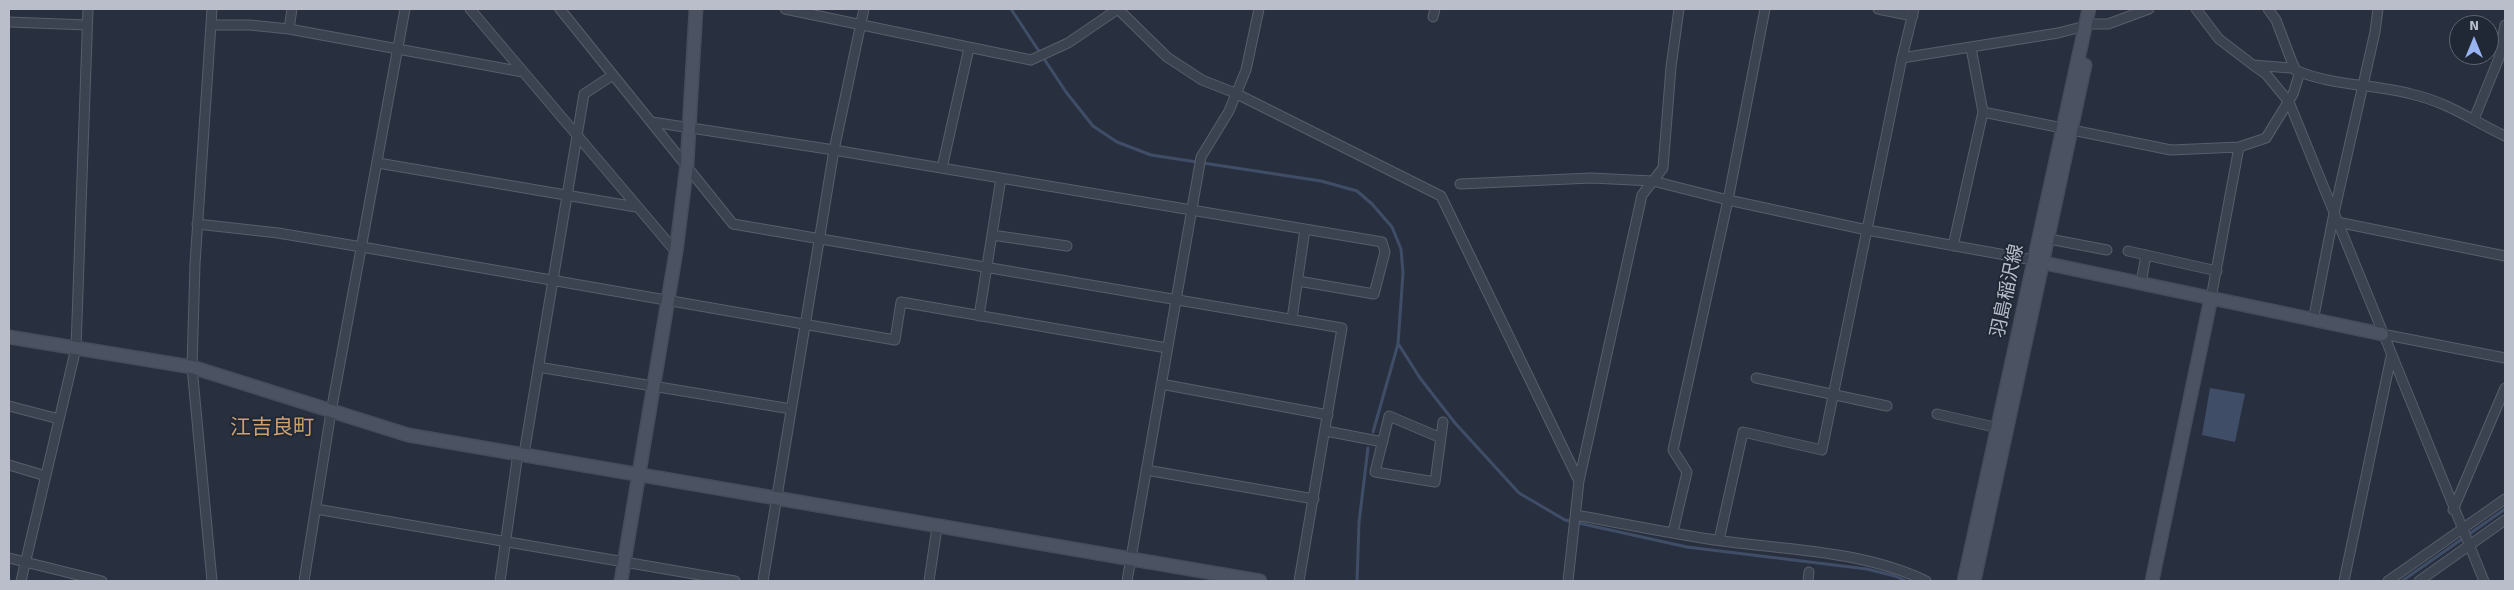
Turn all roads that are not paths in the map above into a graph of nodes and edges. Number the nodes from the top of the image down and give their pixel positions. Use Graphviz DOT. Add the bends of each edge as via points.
graph roads {
  1 [pos="88,9"];
  2 [pos="212,9"];
  3 [pos="292,9"];
  4 [pos="405,9"];
  5 [pos="470,9"];
  6 [pos="560,9"];
  7 [pos="696,9"];
  8 [pos="785,9"];
  9 [pos="864,9"];
  10 [pos="1259,9"];
  11 [pos="1679,9"];
  12 [pos="1766,9"];
  13 [pos="1878,9"];
  14 [pos="2088,9"];
  15 [pos="2096,9"];
  16 [pos="2149,9"];
  17 [pos="2196,9"];
  18 [pos="2268,9"];
  19 [pos="2378,9"];
  20 [pos="1914,12"];
  21 [pos="9,22"];
  22 [pos="87,25"];
  23 [pos="211,25"];
  24 [pos="861,25"];
  25 [pos="2089,25"];
  26 [pos="2505,25"];
  27 [pos="289,29"];
  28 [pos="969,48"];
  29 [pos="1971,48"];
  30 [pos="398,50"];
  31 [pos="1902,58"];
  32 [pos="2253,65"];
  33 [pos="2297,69"];
  34 [pos="523,72"];
  35 [pos="613,75"];
  36 [pos="2362,86"];
  37 [pos="1235,93"];
  38 [pos="2289,102"];
  39 [pos="1983,112"];
  40 [pos="2474,119"];
  41 [pos="652,122"];
  42 [pos="689,126"];
  43 [pos="2068,130"];
  44 [pos="576,136"];
  45 [pos="2505,136"];
  46 [pos="2239,147"];
  47 [pos="834,150"];
  48 [pos="378,163"];
  49 [pos="686,164"];
  50 [pos="942,168"];
  51 [pos="1001,178"];
  52 [pos="1653,181"];
  53 [pos="1460,184"];
  54 [pos="566,195"];
  55 [pos="1728,200"];
  56 [pos="636,207"];
  57 [pos="1192,210"];
  58 [pos="2336,217"];
  59 [pos="197,224"];
  60 [pos="1305,229"];
  61 [pos="1867,230"];
  62 [pos="992,234"];
  63 [pos="820,237"];
  64 [pos="2043,237"];
  65 [pos="1067,246"];
  66 [pos="1953,246"];
  67 [pos="362,247"];
  68 [pos="2107,250"];
  69 [pos="676,252"];
  70 [pos="2128,252"];
  71 [pos="2146,255"];
  72 [pos="2505,256"];
  73 [pos="2038,261"];
  74 [pos="987,266"];
  75 [pos="2217,270"];
  76 [pos="553,280"];
  77 [pos="1298,281"];
  78 [pos="2140,283"];
  79 [pos="2211,298"];
  80 [pos="1176,299"];
  81 [pos="668,300"];
  82 [pos="979,316"];
  83 [pos="1292,319"];
  84 [pos="2313,321"];
  85 [pos="806,325"];
  86 [pos="2382,334"];
  87 [pos="9,338"];
  88 [pos="76,348"];
  89 [pos="1168,348"];
  90 [pos="2391,357"];
  91 [pos="2505,358"];
  92 [pos="192,367"];
  93 [pos="538,368"];
  94 [pos="1756,378"];
  95 [pos="1161,384"];
  96 [pos="654,387"];
  97 [pos="2505,388"];
  98 [pos="1835,396"];
  99 [pos="9,406"];
  100 [pos="1887,406"];
  101 [pos="791,409"];
  102 [pos="331,412"];
  103 [pos="1937,414"];
  104 [pos="1328,415"];
  105 [pos="59,419"];
  106 [pos="1443,422"];
  107 [pos="2002,429"];
  108 [pos="1326,431"];
  109 [pos="1441,438"];
  110 [pos="1383,442"];
  111 [pos="521,453"];
  112 [pos="9,465"];
  113 [pos="1146,470"];
  114 [pos="639,473"];
  115 [pos="46,476"];
  116 [pos="1579,482"];
  117 [pos="776,498"];
  118 [pos="1314,499"];
  119 [pos="2505,499"];
  120 [pos="316,509"];
  121 [pos="2453,510"];
  122 [pos="1576,520"];
  123 [pos="2505,520"];
  124 [pos="937,527"];
  125 [pos="2463,531"];
  126 [pos="1673,532"];
  127 [pos="1719,540"];
  128 [pos="506,541"];
  129 [pos="2468,543"];
  130 [pos="9,558"];
  131 [pos="1131,560"];
  132 [pos="26,562"];
  133 [pos="624,562"];
  134 [pos="21,581"];
  135 [pos="102,581"];
  136 [pos="212,581"];
  137 [pos="304,581"];
  138 [pos="500,581"];
  139 [pos="621,581"];
  140 [pos="735,581"];
  141 [pos="763,581"];
  142 [pos="929,581"];
  143 [pos="1127,581"];
  144 [pos="1260,581"];
  145 [pos="1299,581"];
  146 [pos="1568,581"];
  147 [pos="1926,581"];
  148 [pos="1964,581"];
  149 [pos="1974,581"];
  150 [pos="2152,581"];
  151 [pos="2344,581"];
  152 [pos="2388,581"];
  153 [pos="2419,581"];
  154 [pos="2484,581"];
  1 -- 22 [label="street"];
  2 -- 23 [label="street"];
  3 -- 27 [label="street"];
  4 -- 30 [label="street"];
  5 -- 34 [label="street"];
  6 -- 35 [label="street"];
  7 -- 42 [label="street"];
  8 -- 24 [label="street"];
  9 -- 24 [label="street"];
  10 -- 37 [label="street" via="1246,70"];
  11 -- 52 [label="street" via="1663,168"];
  12 -- 55 [label="street"];
  13 -- 20 [label="street"];
  14 -- 25 [label="street, 羽島稲沢線"];
  15 -- 25 [label="street, 羽島稲沢線"];
  16 -- 25 [label="street" via="2108,24"];
  17 -- 32 [label="street" via="2219,39"];
  18 -- 33 [label="street"];
  19 -- 36 [label="street"];
  20 -- 31 [label="street"];
  21 -- 22 [label="street"];
  22 -- 88 [label="street"];
  23 -- 27 [label="street"];
  23 -- 59 [label="street"];
  24 -- 28 [label="street"];
  24 -- 47 [label="street"];
  25 -- 29 [label="street"];
  25 -- 43 [label="street, 羽島稲沢線"];
  26 -- 40 [label="street" via="2499,58"];
  27 -- 30 [label="street"];
  28 -- 37 [label="street" via="1031,60 1068,43 1118,9 1167,57 1202,80"];
  28 -- 50 [label="street"];
  29 -- 31 [label="street"];
  29 -- 39 [label="street"];
  30 -- 34 [label="street"];
  30 -- 48 [label="street"];
  31 -- 61 [label="street"];
  32 -- 33 [label="street"];
  32 -- 38 [label="street" via="2266,74"];
  33 -- 36 [label="street" via="2321,79"];
  33 -- 38 [label="street"];
  34 -- 44 [label="street"];
  35 -- 41 [label="street"];
  35 -- 44 [label="street" via="584,94"];
  36 -- 40 [label="street" via="2410,93 2449,105"];
  36 -- 58 [label="street"];
  37 -- 57 [label="street" via="1229,111 1201,157"];
  37 -- 116 [label="street" via="1441,196"];
  38 -- 46 [label="street" via="2266,138"];
  38 -- 58 [label="street"];
  39 -- 43 [label="street"];
  39 -- 66 [label="street"];
  40 -- 45 [label="street"];
  41 -- 42 [label="street"];
  41 -- 49 [label="street"];
  42 -- 47 [label="street"];
  42 -- 49 [label="street"];
  43 -- 46 [label="street" via="2171,150"];
  43 -- 64 [label="street, 羽島稲沢線"];
  44 -- 54 [label="street"];
  44 -- 56 [label="street"];
  46 -- 75 [label="street"];
  47 -- 50 [label="street"];
  47 -- 63 [label="street"];
  48 -- 54 [label="street"];
  48 -- 67 [label="street"];
  49 -- 63 [label="street" via="733,224"];
  49 -- 69 [label="street"];
  50 -- 51 [label="street"];
  51 -- 57 [label="street"];
  51 -- 62 [label="street"];
  52 -- 53 [label="street" via="1591,178"];
  52 -- 55 [label="street"];
  52 -- 116 [label="street" via="1642,195"];
  54 -- 56 [label="street"];
  54 -- 76 [label="street"];
  55 -- 61 [label="street"];
  55 -- 126 [label="street" via="1673,450 1687,472"];
  56 -- 69 [label="street"];
  57 -- 60 [label="street"];
  57 -- 80 [label="street"];
  58 -- 72 [label="street"];
  58 -- 84 [label="street"];
  58 -- 86 [label="street"];
  59 -- 67 [label="street"];
  59 -- 92 [label="street"];
  60 -- 77 [label="street"];
  60 -- 77 [label="street" via="1382,242 1385,252 1374,294"];
  61 -- 66 [label="street"];
  61 -- 98 [label="street"];
  62 -- 65 [label="street"];
  62 -- 74 [label="street"];
  63 -- 74 [label="street"];
  63 -- 85 [label="street"];
  64 -- 68 [label="street"];
  64 -- 73 [label="street, 羽島稲沢線"];
  66 -- 73 [label="street"];
  67 -- 76 [label="street"];
  67 -- 102 [label="street"];
  69 -- 81 [label="street"];
  70 -- 71 [label="street"];
  71 -- 75 [label="street"];
  71 -- 78 [label="street"];
  73 -- 78 [label="street"];
  73 -- 107 [label="street, 羽島稲沢線"];
  74 -- 80 [label="street"];
  74 -- 82 [label="street"];
  75 -- 79 [label="street"];
  76 -- 81 [label="street"];
  76 -- 93 [label="street"];
  77 -- 83 [label="street"];
  78 -- 79 [label="street"];
  79 -- 84 [label="street"];
  79 -- 150 [label="street"];
  80 -- 83 [label="street"];
  80 -- 89 [label="street"];
  81 -- 85 [label="street"];
  81 -- 96 [label="street"];
  82 -- 85 [label="street" via="901,302 895,340"];
  82 -- 89 [label="street"];
  83 -- 104 [label="street" via="1342,328"];
  84 -- 86 [label="street"];
  85 -- 101 [label="street"];
  86 -- 90 [label="street"];
  86 -- 91 [label="street"];
  87 -- 88 [label="street"];
  88 -- 92 [label="street"];
  88 -- 105 [label="street"];
  89 -- 95 [label="street"];
  90 -- 121 [label="street"];
  90 -- 151 [label="street"];
  92 -- 102 [label="street" via="278,392"];
  92 -- 136 [label="street"];
  93 -- 96 [label="street"];
  93 -- 111 [label="street"];
  94 -- 98 [label="street"];
  95 -- 104 [label="street"];
  95 -- 113 [label="street"];
  96 -- 101 [label="street"];
  96 -- 114 [label="street"];
  97 -- 121 [label="street"];
  98 -- 100 [label="street"];
  98 -- 127 [label="street" via="1822,450 1743,432"];
  99 -- 105 [label="street"];
  101 -- 117 [label="street"];
  102 -- 111 [label="street" via="408,435"];
  102 -- 120 [label="street"];
  103 -- 107 [label="street"];
  104 -- 108 [label="street"];
  105 -- 115 [label="street"];
  106 -- 109 [label="street"];
  107 -- 148 [label="street, 羽島稲沢線"];
  107 -- 149 [label="street, 羽島稲沢線"];
  108 -- 110 [label="street"];
  108 -- 118 [label="street"];
  109 -- 110 [label="street" via="1389,416"];
  109 -- 110 [label="street" via="1434,482 1375,472"];
  111 -- 114 [label="street"];
  111 -- 128 [label="street"];
  112 -- 115 [label="street"];
  113 -- 118 [label="street"];
  113 -- 131 [label="street"];
  114 -- 117 [label="street"];
  114 -- 133 [label="street"];
  115 -- 132 [label="street"];
  116 -- 122 [label="street"];
  117 -- 124 [label="street"];
  117 -- 141 [label="street"];
  118 -- 145 [label="street"];
  119 -- 125 [label="street"];
  120 -- 128 [label="street"];
  120 -- 137 [label="street"];
  121 -- 125 [label="street"];
  122 -- 126 [label="street"];
  122 -- 146 [label="street"];
  123 -- 129 [label="street"];
  124 -- 131 [label="street"];
  124 -- 142 [label="street"];
  125 -- 129 [label="street"];
  125 -- 152 [label="street"];
  126 -- 127 [label="street"];
  127 -- 147 [label="street" via="1871,560"];
  128 -- 133 [label="street"];
  128 -- 138 [label="street"];
  129 -- 153 [label="street"];
  129 -- 154 [label="street"];
  130 -- 132 [label="street"];
  131 -- 143 [label="street"];
  131 -- 144 [label="street"];
  132 -- 134 [label="street"];
  132 -- 135 [label="street"];
  133 -- 139 [label="street"];
  133 -- 140 [label="street"];
}
